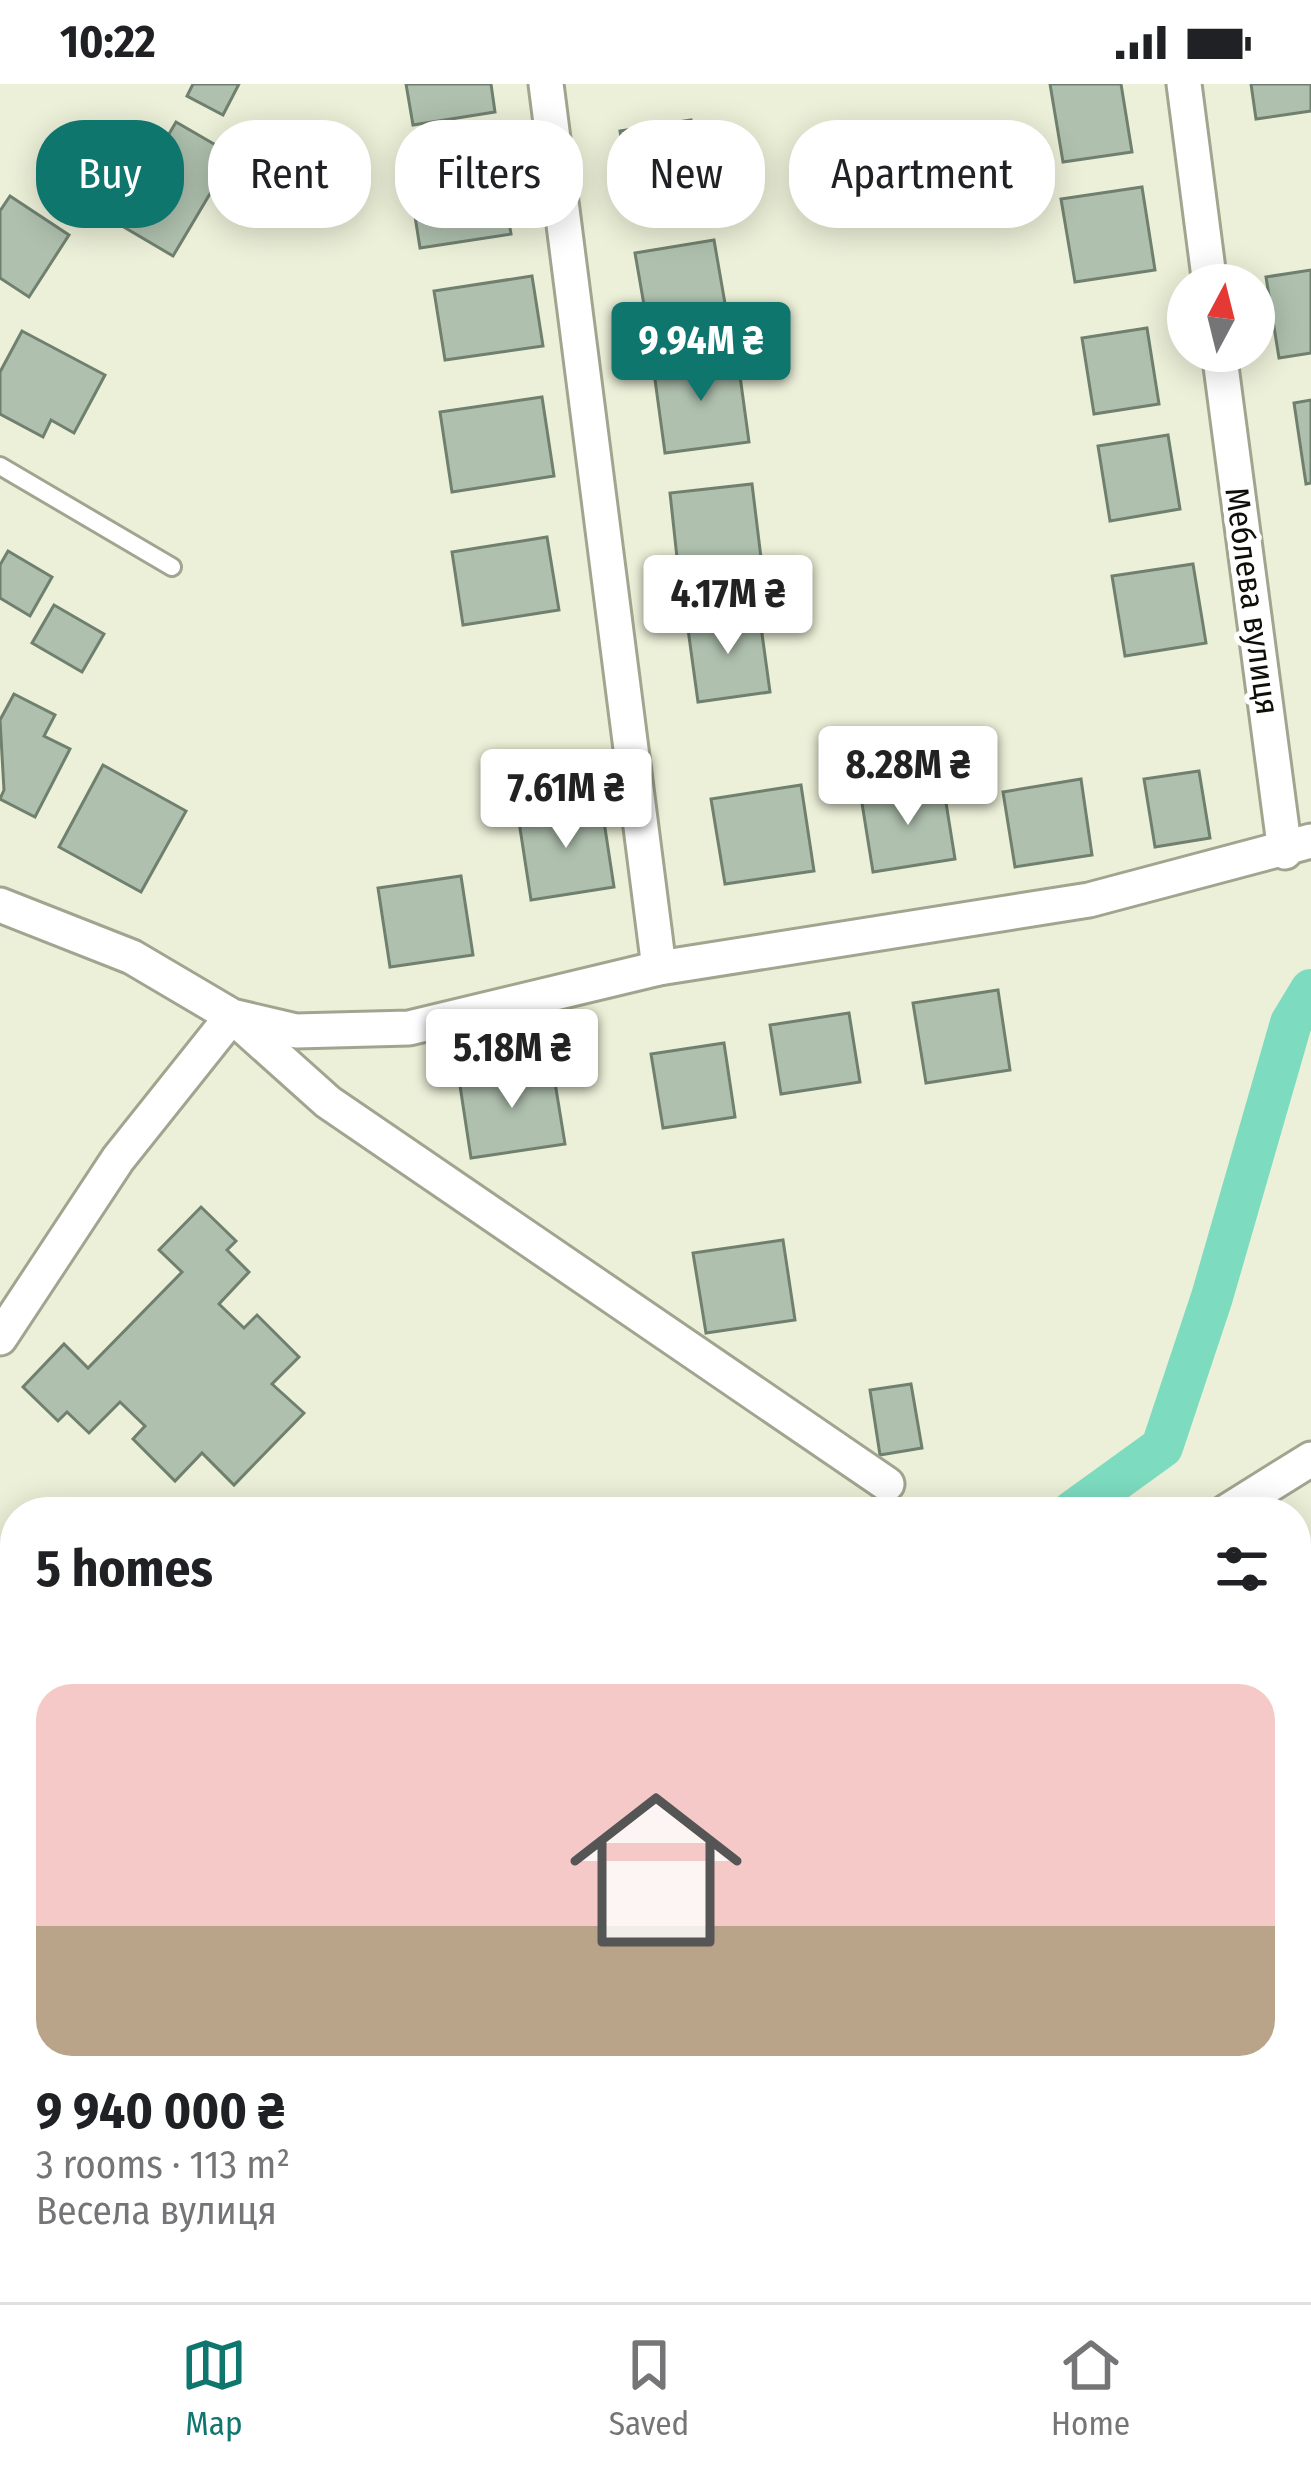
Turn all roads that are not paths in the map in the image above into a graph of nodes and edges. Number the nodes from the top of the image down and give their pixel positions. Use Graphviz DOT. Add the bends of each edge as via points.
graph roads {
  1 [pos="546,84"];
  2 [pos="1184,84"];
  3 [pos="1207,264"];
  4 [pos="1222,372"];
  5 [pos="0,466"];
  6 [pos="172,568"];
  7 [pos="1298,846"];
  8 [pos="0,905"];
  9 [pos="659,968"];
  10 [pos="232,1016"];
  11 [pos="0,1338"];
  12 [pos="1311,1459"];
  13 [pos="887,1484"];
  14 [pos="1250,1497"];
  1 -- 9 [label="street"];
  2 -- 3 [label="street"];
  4 -- 7 [label="street, Меблева вулиця"];
  5 -- 6 [label="lane"];
  7 -- 9 [label="street" via="1089,900"];
  8 -- 10 [label="street" via="131,957"];
  9 -- 10 [label="street" via="410,1028 296,1030"];
  10 -- 11 [label="street" via="118,1159"];
  10 -- 13 [label="street" via="328,1102"];
  12 -- 14 [label="street"];
}
